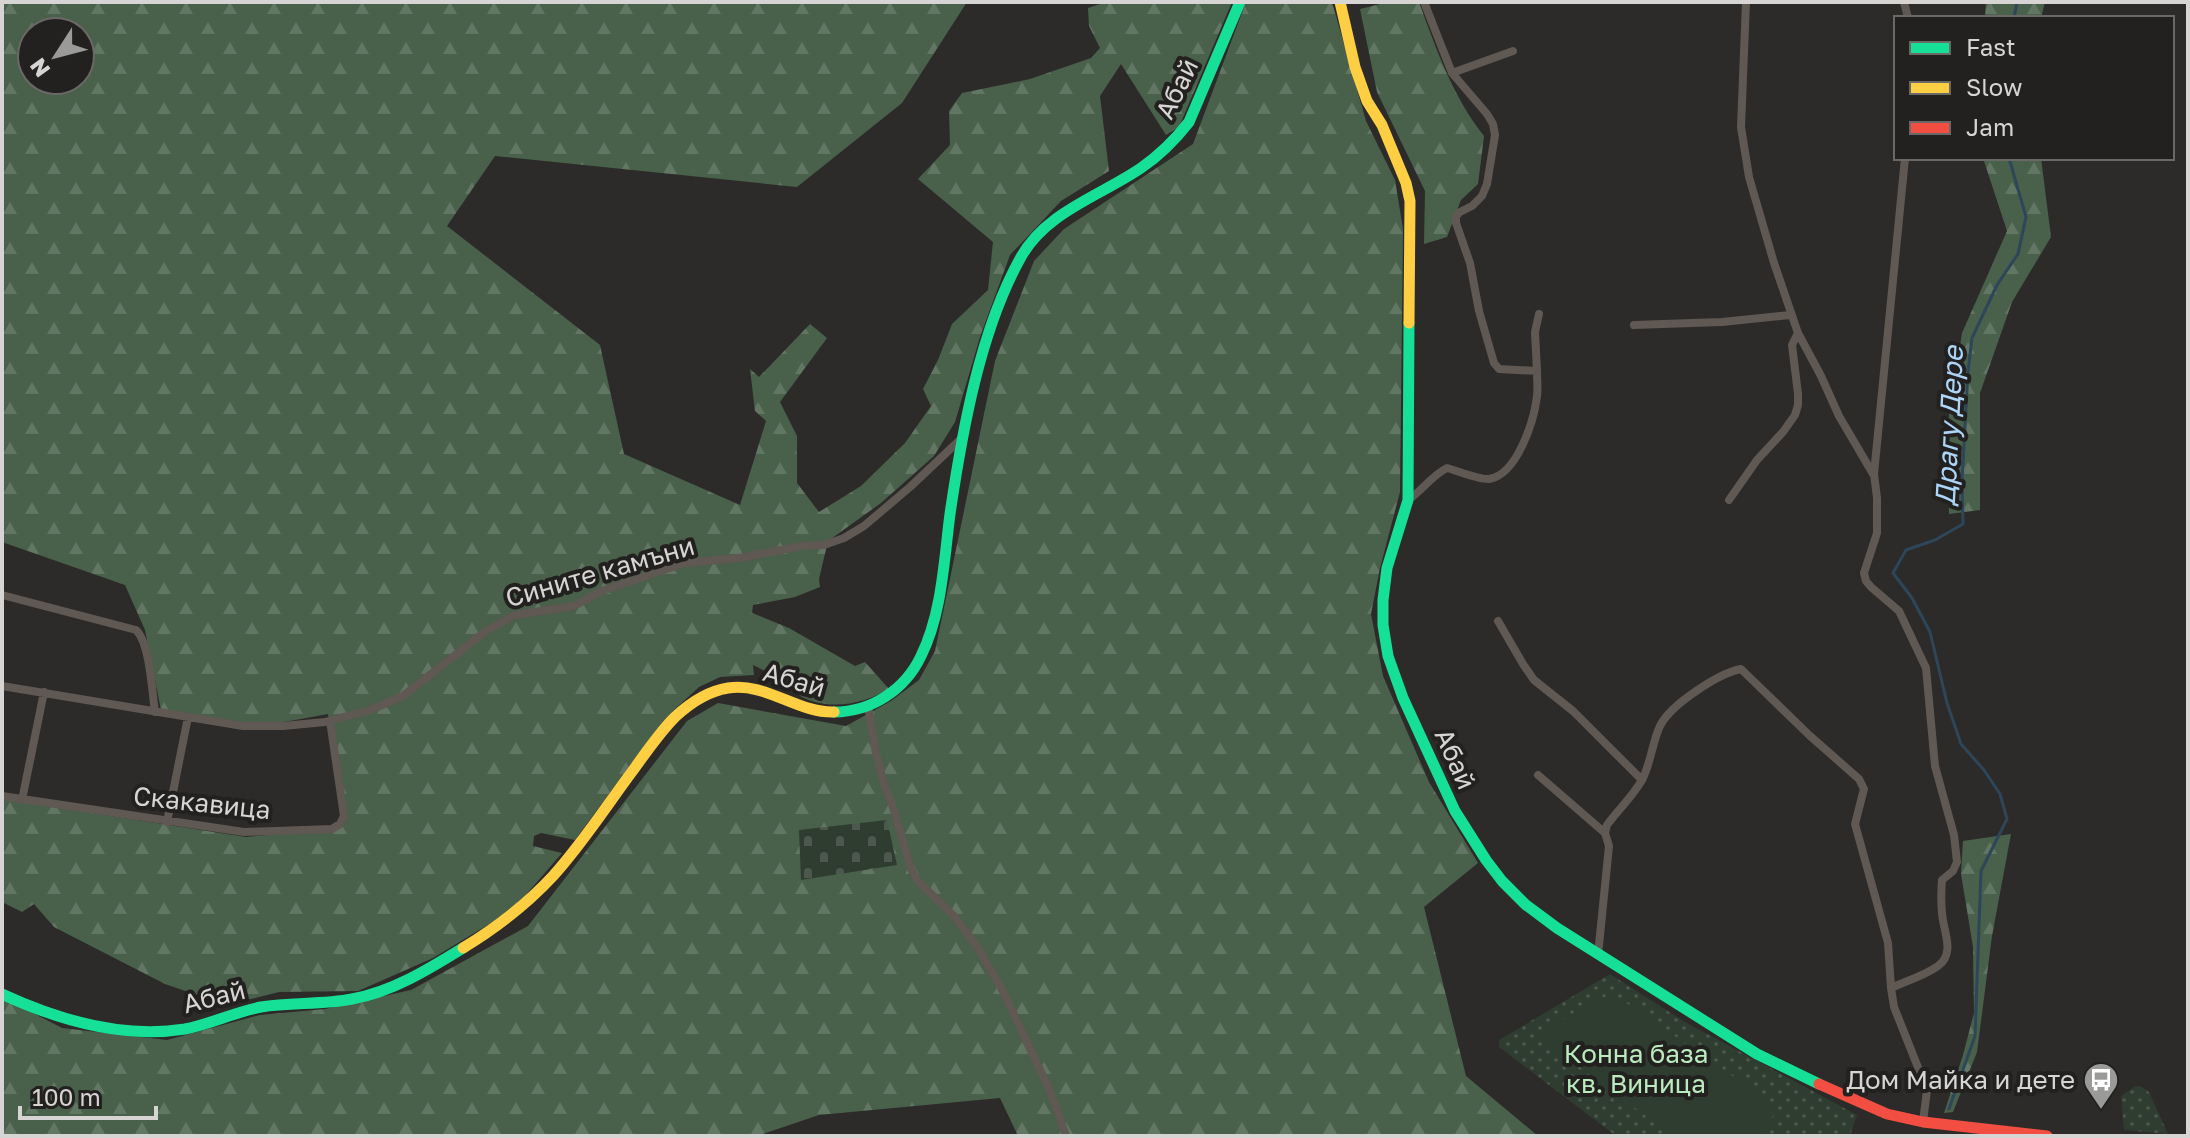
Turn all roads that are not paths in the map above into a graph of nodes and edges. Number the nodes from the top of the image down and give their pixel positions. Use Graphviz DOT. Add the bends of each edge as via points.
graph roads {
  1 [pos="1240,2"];
  2 [pos="1340,2"];
  3 [pos="1424,2"];
  4 [pos="1746,2"];
  5 [pos="1513,51"];
  6 [pos="1452,73"];
  7 [pos="1905,160"];
  8 [pos="1539,314"];
  9 [pos="1790,315"];
  10 [pos="1634,325"];
  11 [pos="1798,333"];
  12 [pos="1537,371"];
  13 [pos="963,437"];
  14 [pos="1874,474"];
  15 [pos="1408,500"];
  16 [pos="1729,500"];
  17 [pos="2,595"];
  18 [pos="1498,621"];
  19 [pos="2,686"];
  20 [pos="44,692"];
  21 [pos="868,706"];
  22 [pos="155,712"];
  23 [pos="188,717"];
  24 [pos="330,721"];
  25 [pos="1538,775"];
  26 [pos="1642,780"];
  27 [pos="2,796"];
  28 [pos="22,800"];
  29 [pos="167,822"];
  30 [pos="1605,833"];
  31 [pos="1598,955"];
  32 [pos="1891,988"];
  33 [pos="2,994"];
  34 [pos="1923,1122"];
  35 [pos="1066,1136"];
  36 [pos="2047,1136"];
  1 -- 13 [label="street, Абай" via="1178,138 1139,171 1057,217 1020,258 988,339"];
  2 -- 15 [label="street, Абай" via="1355,67 1410,201"];
  3 -- 6 [label="street"];
  4 -- 9 [label="street" via="1741,127 1749,177"];
  5 -- 6 [label="street"];
  6 -- 12 [label="street" via="1487,114 1495,135 1482,196 1456,216 1479,311 1499,369"];
  7 -- 14 [label="street"];
  8 -- 12 [label="street"];
  9 -- 10 [label="street"];
  9 -- 11 [label="street"];
  11 -- 14 [label="street"];
  11 -- 16 [label="street" via="1792,345 1795,415"];
  12 -- 15 [label="street" via="1533,417 1513,465 1485,480 1447,468"];
  13 -- 21 [label="street, Абай" via="926,646 902,684"];
  13 -- 24 [label="street, Сините камъни" via="844,538 684,563 574,606 515,615 476,638 403,696"];
  14 -- 32 [label="street" via="1877,533 1864,573 1871,587 1899,611 1926,668 1935,766 1957,862 1942,880 1947,956 1934,969"];
  15 -- 31 [label="street, Абай" via="1383,600 1388,656 1403,698 1455,811 1494,871 1526,905"];
  17 -- 22 [label="street" via="136,630 146,652"];
  18 -- 26 [label="street" via="1534,680"];
  19 -- 20 [label="street, Сините камъни"];
  20 -- 22 [label="street, Сините камъни"];
  20 -- 28 [label="street"];
  21 -- 33 [label="street, Абай" via="826,713 738,687 689,704 561,866 511,917 417,974 366,996 250,1010 159,1032 51,1016"];
  21 -- 35 [label="street" via="884,784 911,869 978,948 1051,1093"];
  22 -- 23 [label="street, Сините камъни"];
  23 -- 24 [label="street, Сините камъни" via="243,726"];
  23 -- 29 [label="street"];
  24 -- 29 [label="street, Скакавица" via="344,816 332,829 244,832"];
  25 -- 30 [label="street"];
  26 -- 30 [label="street"];
  26 -- 32 [label="street" via="1666,718 1697,689 1732,670 1748,674 1864,789 1855,824 1888,943"];
  27 -- 28 [label="street, Скакавица"];
  28 -- 29 [label="street, Скакавица"];
  30 -- 31 [label="street" via="1609,846"];
  31 -- 34 [label="street, Абай" via="1757,1054 1887,1114"];
  32 -- 34 [label="street" via="1927,1090"];
  34 -- 36 [label="street, Абай"];
}
